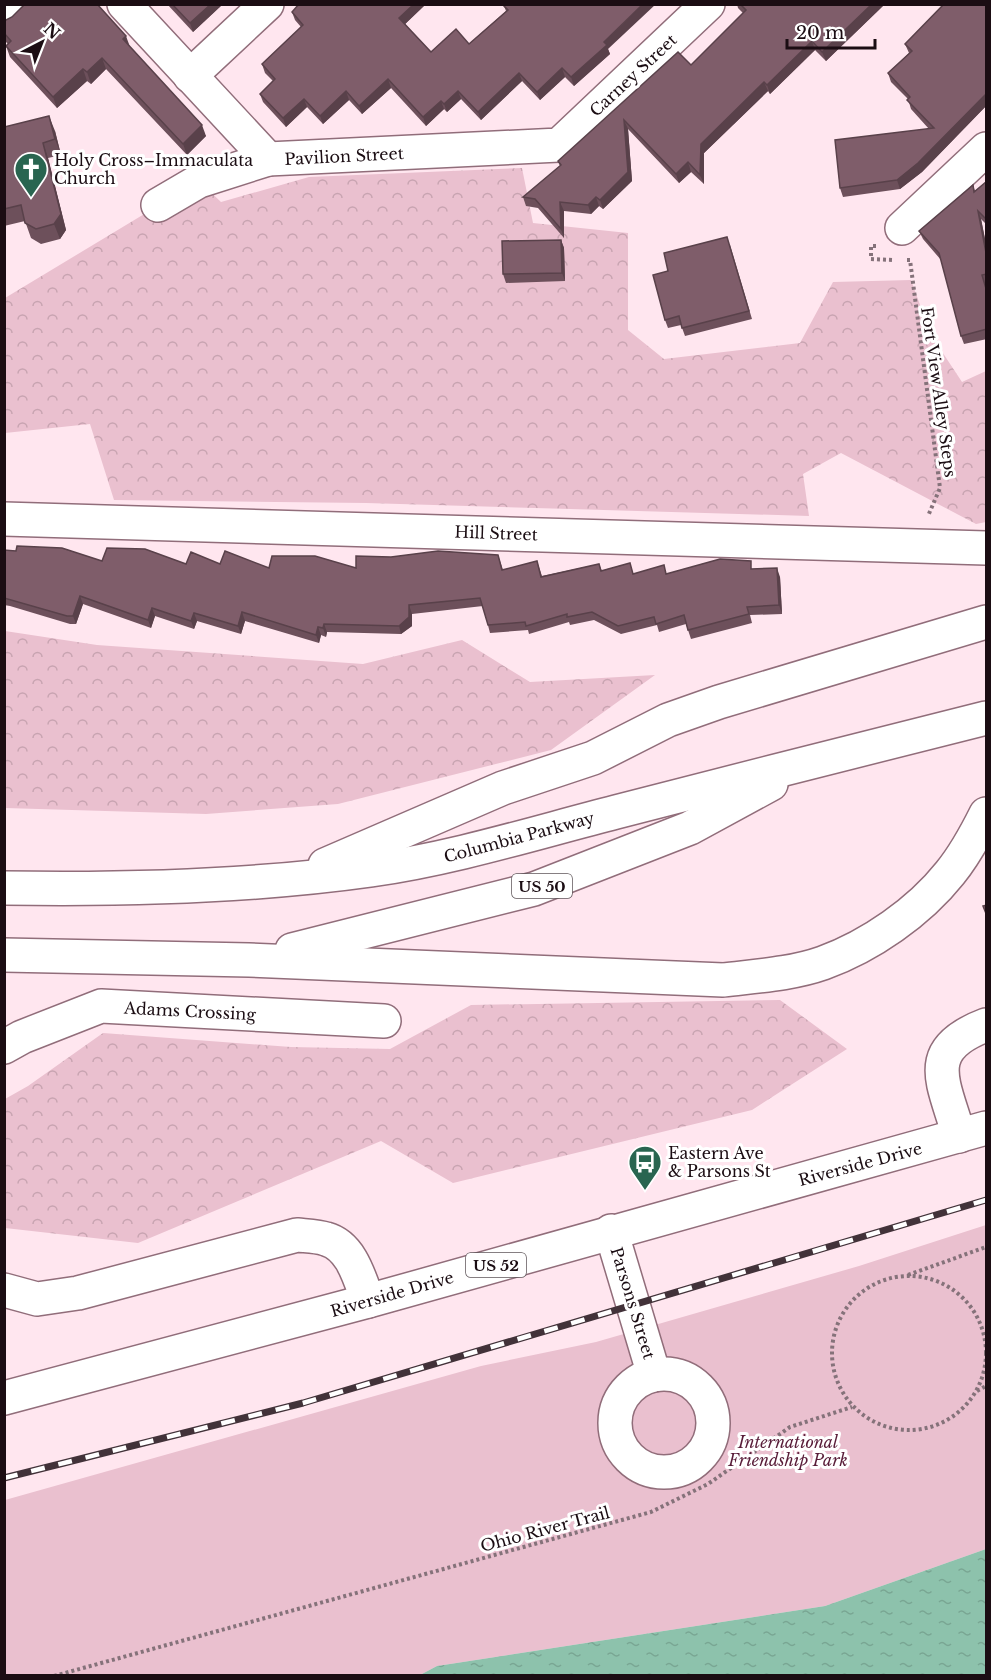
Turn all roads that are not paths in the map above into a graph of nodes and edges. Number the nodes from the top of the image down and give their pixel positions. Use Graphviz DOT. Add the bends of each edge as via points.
graph roads {
  1 [pos="15,4"];
  2 [pos="124,4"];
  3 [pos="267,4"];
  4 [pos="708,4"];
  5 [pos="4,14"];
  6 [pos="190,76"];
  7 [pos="559,145"];
  8 [pos="987,149"];
  9 [pos="268,159"];
  10 [pos="158,205"];
  11 [pos="902,228"];
  12 [pos="4,519"];
  13 [pos="987,548"];
  14 [pos="987,622"];
  15 [pos="987,718"];
  16 [pos="816,760"];
  17 [pos="987,814"];
  18 [pos="292,879"];
  19 [pos="4,888"];
  20 [pos="4,955"];
  21 [pos="249,960"];
  22 [pos="384,1021"];
  23 [pos="987,1025"];
  24 [pos="4,1047"];
  25 [pos="973,1132"];
  26 [pos="612,1232"];
  27 [pos="4,1290"];
  28 [pos="368,1301"];
  29 [pos="654,1375"];
  30 [pos="4,1398"];
  1 -- 5 [label="main road"];
  2 -- 6 [label="main road, Pavilion Street"];
  3 -- 6 [label="main road"];
  4 -- 7 [label="main road, Carney Street"];
  6 -- 9 [label="main road, Pavilion Street"];
  7 -- 9 [label="main road, Pavilion Street"];
  8 -- 11 [label="main road"];
  9 -- 10 [label="main road" via="199,181"];
  12 -- 13 [label="main road, Hill Street"];
  14 -- 18 [label="main road" via="668,720 592,758 503,788"];
  15 -- 16 [label="main road, Columbia Parkway / US 50"];
  16 -- 18 [label="main road, Columbia Parkway / US 50" via="468,852 372,870"];
  16 -- 21 [label="main road, US 50" via="690,828 534,889"];
  17 -- 21 [label="main road" via="950,873 914,908 872,940 822,963 723,980"];
  18 -- 19 [label="main road, Columbia Parkway / US 50" via="122,890"];
  20 -- 21 [label="main road, US 50"];
  22 -- 24 [label="main road, Adams Crossing" via="101,1006"];
  23 -- 25 [label="main road" via="954,1041 943,1062 942,1077"];
  25 -- 26 [label="main road, Riverside Drive / US 52"];
  26 -- 28 [label="main road, Riverside Drive / US 52"];
  26 -- 29 [label="main road, Parsons Street"];
  27 -- 28 [label="main road" via="37,1299 78,1293 297,1235 328,1239 345,1252 355,1264"];
  28 -- 30 [label="main road, Riverside Drive / US 52"];
}
